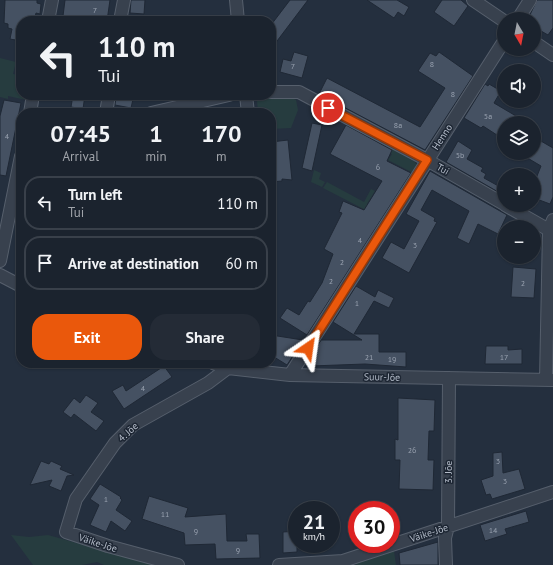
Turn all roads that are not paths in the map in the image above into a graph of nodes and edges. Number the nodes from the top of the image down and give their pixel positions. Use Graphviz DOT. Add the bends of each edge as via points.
graph roads {
  1 [pos="52,0"];
  2 [pos="124,0"];
  3 [pos="236,0"];
  4 [pos="473,0"];
  5 [pos="530,0"];
  6 [pos="522,12"];
  7 [pos="49,16"];
  8 [pos="121,16"];
  9 [pos="238,16"];
  10 [pos="497,16"];
  11 [pos="541,47"];
  12 [pos="497,52"];
  13 [pos="553,55"];
  14 [pos="276,92"];
  15 [pos="207,100"];
  16 [pos="173,108"];
  17 [pos="427,160"];
  18 [pos="16,181"];
  19 [pos="497,201"];
  20 [pos="520,212"];
  21 [pos="551,225"];
  22 [pos="0,261"];
  23 [pos="0,275"];
  24 [pos="16,283"];
  25 [pos="226,368"];
  26 [pos="248,368"];
  27 [pos="290,375"];
  28 [pos="449,378"];
  29 [pos="549,380"];
  30 [pos="553,492"];
  31 [pos="448,526"];
  32 [pos="66,532"];
  33 [pos="178,565"];
  34 [pos="279,565"];
  35 [pos="446,565"];
  1 -- 7 [label="street"];
  2 -- 8 [label="street"];
  3 -- 9 [label="street"];
  4 -- 10 [label="street"];
  5 -- 6 [label="street"];
  11 -- 13 [label="street"];
  12 -- 17 [label="street, Henno"];
  14 -- 17 [label="street, Tui" via="299,92"];
  15 -- 16 [label="street"];
  17 -- 19 [label="street, Tui"];
  17 -- 27 [label="street, Henno"];
  18 -- 22 [label="street"];
  20 -- 21 [label="street, Tui"];
  21 -- 29 [label="street"];
  23 -- 24 [label="street"];
  25 -- 32 [label="street, 4. Jõe" via="208,383 133,425 116,442 76,499"];
  26 -- 27 [label="street, Suur-Jõe"];
  27 -- 28 [label="street, Suur-Jõe"];
  28 -- 29 [label="street, Suur-Jõe"];
  28 -- 31 [label="street, 3. Jõe"];
  30 -- 31 [label="street, Väike-Jõe"];
  31 -- 34 [label="street, Väike-Jõe" via="343,561"];
  31 -- 35 [label="street, 3. Jõe" via="445,538"];
  32 -- 33 [label="street, Väike-Jõe"];
}
